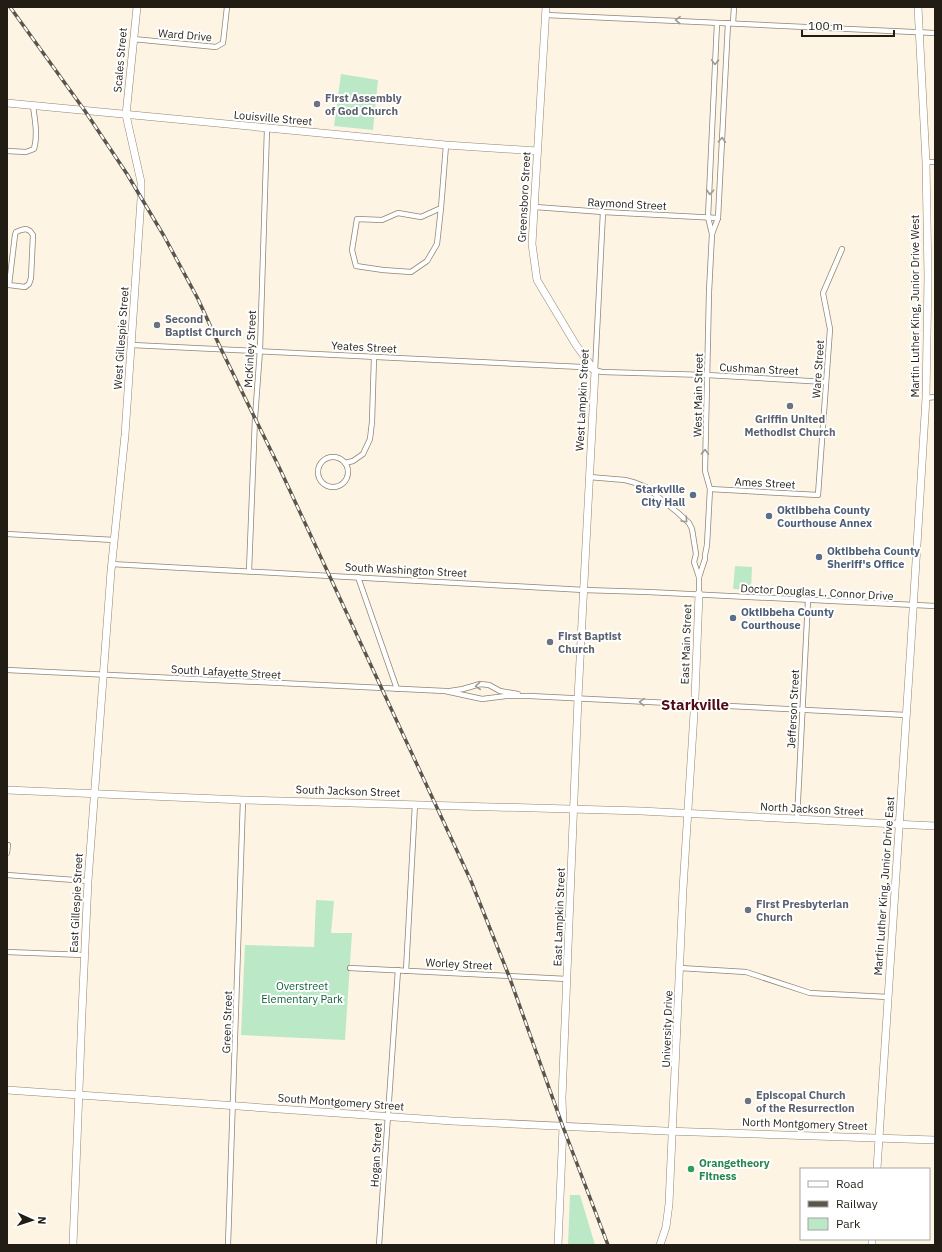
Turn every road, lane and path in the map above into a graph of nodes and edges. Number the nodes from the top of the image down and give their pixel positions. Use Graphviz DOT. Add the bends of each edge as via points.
graph roads {
  1 [pos="136,7"];
  2 [pos="227,7"];
  3 [pos="546,7"];
  4 [pos="734,7"];
  5 [pos="918,7"];
  6 [pos="546,15"];
  7 [pos="717,23"];
  8 [pos="730,23"];
  9 [pos="920,31"];
  10 [pos="935,33"];
  11 [pos="133,39"];
  12 [pos="7,103"];
  13 [pos="33,106"];
  14 [pos="126,116"];
  15 [pos="267,129"];
  16 [pos="446,145"];
  17 [pos="7,151"];
  18 [pos="537,151"];
  19 [pos="926,162"];
  20 [pos="935,162"];
  21 [pos="535,207"];
  22 [pos="441,208"];
  23 [pos="603,212"];
  24 [pos="708,217"];
  25 [pos="718,218"];
  26 [pos="712,234"];
  27 [pos="842,249"];
  28 [pos="8,285"];
  29 [pos="132,345"];
  30 [pos="260,350"];
  31 [pos="374,357"];
  32 [pos="594,371"];
  33 [pos="707,375"];
  34 [pos="826,382"];
  35 [pos="935,397"];
  36 [pos="926,398"];
  37 [pos="345,463"];
  38 [pos="589,477"];
  39 [pos="710,489"];
  40 [pos="818,495"];
  41 [pos="7,534"];
  42 [pos="114,540"];
  43 [pos="696,554"];
  44 [pos="705,555"];
  45 [pos="111,564"];
  46 [pos="249,571"];
  47 [pos="358,577"];
  48 [pos="699,577"];
  49 [pos="584,590"];
  50 [pos="699,594"];
  51 [pos="808,600"];
  52 [pos="913,605"];
  53 [pos="935,606"];
  54 [pos="7,670"];
  55 [pos="104,675"];
  56 [pos="467,688"];
  57 [pos="496,688"];
  58 [pos="397,689"];
  59 [pos="445,691"];
  60 [pos="467,695"];
  61 [pos="530,696"];
  62 [pos="495,698"];
  63 [pos="576,698"];
  64 [pos="694,704"];
  65 [pos="802,709"];
  66 [pos="906,715"];
  67 [pos="7,790"];
  68 [pos="94,794"];
  69 [pos="243,800"];
  70 [pos="414,804"];
  71 [pos="574,809"];
  72 [pos="688,813"];
  73 [pos="797,820"];
  74 [pos="899,824"];
  75 [pos="935,826"];
  76 [pos="8,845"];
  77 [pos="7,853"];
  78 [pos="7,875"];
  79 [pos="88,881"];
  80 [pos="7,952"];
  81 [pos="84,955"];
  82 [pos="350,968"];
  83 [pos="680,968"];
  84 [pos="398,970"];
  85 [pos="406,971"];
  86 [pos="567,979"];
  87 [pos="888,997"];
  88 [pos="7,1090"];
  89 [pos="79,1095"];
  90 [pos="233,1105"];
  91 [pos="387,1117"];
  92 [pos="563,1127"];
  93 [pos="674,1131"];
  94 [pos="878,1138"];
  95 [pos="935,1140"];
  96 [pos="877,1168"];
  97 [pos="73,1245"];
  98 [pos="228,1245"];
  99 [pos="379,1245"];
  100 [pos="558,1245"];
  101 [pos="660,1245"];
  1 -- 11 [label="street, Scales Street"];
  2 -- 11 [label="street, Ward Drive" via="223,42 216,47"];
  3 -- 6 [label="street, Greensboro Street"];
  4 -- 8 [label="street, West Main Street"];
  5 -- 9 [label="street, Martin Luther King, Junior Drive West"];
  7 -- 6 [label="street, one-way"];
  6 -- 18 [label="street, Greensboro Street"];
  7 -- 8 [label="street"];
  7 -- 24 [label="street, West Main Street, one-way"];
  8 -- 9 [label="street"];
  25 -- 8 [label="street, West Main Street, one-way"];
  9 -- 10 [label="street"];
  9 -- 19 [label="street, Martin Luther King, Junior Drive West"];
  11 -- 14 [label="street, Scales Street"];
  12 -- 13 [label="street, Louisville Street"];
  13 -- 14 [label="street, Louisville Street"];
  13 -- 17 [label="street" via="36,130 34,149 26,152"];
  14 -- 15 [label="street, Louisville Street"];
  14 -- 29 [label="street, West Gillespie Street" via="141,182 142,199"];
  15 -- 16 [label="street, Louisville Street"];
  15 -- 30 [label="street, McKinley Street"];
  16 -- 18 [label="street, Louisville Street"];
  16 -- 22 [label="street"];
  18 -- 21 [label="street, Greensboro Street"];
  19 -- 20 [label="street"];
  19 -- 36 [label="street, Martin Luther King, Junior Drive West"];
  21 -- 23 [label="street, Raymond Street"];
  21 -- 32 [label="street, Greensboro Street" via="532,244 538,280"];
  22 -- 22 [label="street" via="436,244 427,261 411,272 356,266 352,250 357,219 382,220 398,213 421,217"];
  23 -- 24 [label="street, Raymond Street"];
  23 -- 32 [label="street, West Lampkin Street"];
  24 -- 25 [label="street, Raymond Street"];
  24 -- 26 [label="street, West Main Street"];
  25 -- 26 [label="street, West Main Street"];
  26 -- 33 [label="street, West Main Street"];
  27 -- 34 [label="street, Ware Street" via="823,293 830,329"];
  28 -- 28 [label="street" via="25,287 31,278 33,235 26,229 16,232 15,235"];
  29 -- 30 [label="street, Yeates Street"];
  29 -- 42 [label="street, West Gillespie Street"];
  30 -- 31 [label="street, Yeates Street"];
  30 -- 46 [label="street, McKinley Street"];
  31 -- 32 [label="street, Yeates Street" via="582,367"];
  31 -- 37 [label="street" via="370,439 363,454"];
  32 -- 33 [label="street, Cushman Street"];
  32 -- 38 [label="street, West Lampkin Street"];
  33 -- 34 [label="street, Cushman Street"];
  39 -- 33 [label="street, West Main Street, one-way" via="705,471"];
  34 -- 40 [label="street, Ware Street"];
  35 -- 36 [label="street"];
  36 -- 52 [label="street, Martin Luther King, Junior Drive West"];
  37 -- 37 [label="street" via="348,472 345,482 336,487 322,483 318,469 323,461 332,457"];
  38 -- 43 [label="street, one-way" via="625,480 646,487 689,523"];
  38 -- 49 [label="street, West Lampkin Street"];
  39 -- 40 [label="street, Ames Street"];
  39 -- 44 [label="street, West Main Street"];
  41 -- 42 [label="street"];
  42 -- 45 [label="street, West Gillespie Street"];
  43 -- 44 [label="street"];
  43 -- 48 [label="street" via="694,562"];
  44 -- 48 [label="street, West Main Street"];
  45 -- 46 [label="street, South Washington Street"];
  45 -- 55 [label="street, East Gillespie Street"];
  46 -- 47 [label="street, South Washington Street"];
  47 -- 49 [label="street, South Washington Street"];
  47 -- 58 [label="street"];
  48 -- 50 [label="street, West Main Street"];
  49 -- 50 [label="street, South Washington Street"];
  49 -- 63 [label="street, East Lampkin Street"];
  50 -- 51 [label="street, Doctor Douglas L. Connor Drive"];
  50 -- 64 [label="street, East Main Street"];
  51 -- 52 [label="street, Doctor Douglas L. Connor Drive"];
  51 -- 65 [label="street, Jefferson Street"];
  52 -- 53 [label="street, Doctor Douglas L. Connor Drive"];
  52 -- 66 [label="street, Martin Luther King, Junior Drive East"];
  54 -- 55 [label="street, South Lafayette Street"];
  55 -- 58 [label="street, South Lafayette Street"];
  55 -- 68 [label="street, East Gillespie Street"];
  57 -- 56 [label="street, South Lafayette Street, one-way" via="480,684"];
  56 -- 59 [label="street, South Lafayette Street"];
  56 -- 60 [label="street"];
  57 -- 61 [label="street, South Lafayette Street"];
  57 -- 62 [label="street" via="498,694"];
  58 -- 59 [label="street, South Lafayette Street"];
  59 -- 60 [label="street, South Lafayette Street"];
  60 -- 62 [label="street, South Lafayette Street" via="482,700"];
  61 -- 62 [label="street, South Lafayette Street"];
  61 -- 63 [label="street, South Lafayette Street"];
  64 -- 63 [label="street, South Lafayette Street, one-way"];
  63 -- 71 [label="street, East Lampkin Street"];
  64 -- 65 [label="street, South Lafayette Street"];
  64 -- 72 [label="street, East Main Street"];
  65 -- 66 [label="street, South Lafayette Street"];
  65 -- 73 [label="street, Jefferson Street"];
  66 -- 74 [label="street, Martin Luther King, Junior Drive East"];
  67 -- 68 [label="street, South Jackson Street"];
  68 -- 69 [label="street, South Jackson Street"];
  68 -- 79 [label="street, East Gillespie Street"];
  69 -- 70 [label="street, South Jackson Street"];
  69 -- 90 [label="street, Green Street"];
  70 -- 71 [label="street, South Jackson Street"];
  70 -- 85 [label="street"];
  71 -- 72 [label="street, South Jackson Street"];
  71 -- 86 [label="street, East Lampkin Street"];
  72 -- 73 [label="street, North Jackson Street"];
  72 -- 83 [label="street, University Drive"];
  73 -- 74 [label="street, North Jackson Street"];
  74 -- 75 [label="street, North Jackson Street"];
  74 -- 87 [label="street, Martin Luther King, Junior Drive East"];
  76 -- 77 [label="street"];
  78 -- 79 [label="street"];
  79 -- 81 [label="street, East Gillespie Street"];
  80 -- 81 [label="street"];
  81 -- 89 [label="street, East Gillespie Street"];
  82 -- 84 [label="street, Worley Street"];
  83 -- 87 [label="street" via="746,972 810,993"];
  83 -- 93 [label="street, University Drive"];
  84 -- 85 [label="street, Worley Street"];
  84 -- 91 [label="street, Hogan Street"];
  85 -- 86 [label="street, Worley Street"];
  86 -- 92 [label="street, East Lampkin Street"];
  87 -- 94 [label="street, Martin Luther King, Junior Drive East"];
  88 -- 89 [label="street, South Montgomery Street"];
  89 -- 90 [label="street, South Montgomery Street"];
  89 -- 97 [label="street, East Gillespie Street"];
  90 -- 91 [label="street, South Montgomery Street"];
  90 -- 98 [label="street, Green Street"];
  91 -- 92 [label="street, South Montgomery Street"];
  91 -- 99 [label="street, Hogan Street"];
  92 -- 93 [label="street, South Montgomery Street"];
  92 -- 100 [label="street, East Lampkin Street"];
  93 -- 94 [label="street, North Montgomery Street"];
  93 -- 101 [label="street, University Drive" via="669,1204 666,1227"];
  94 -- 95 [label="street, North Montgomery Street"];
  94 -- 96 [label="street, Martin Luther King, Junior Drive East"];
}
